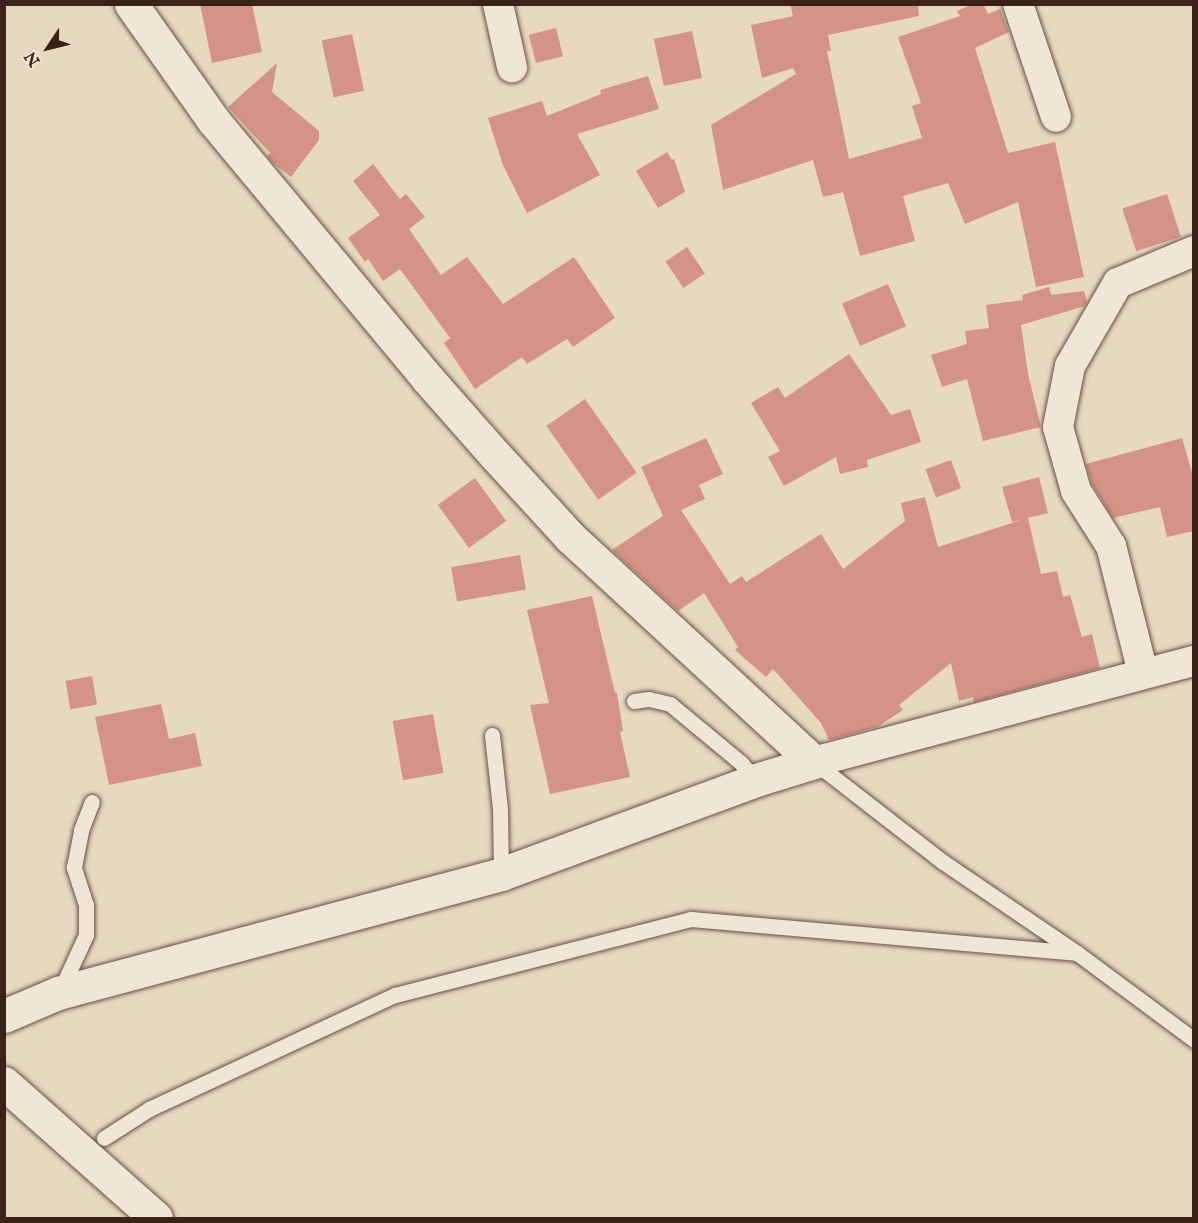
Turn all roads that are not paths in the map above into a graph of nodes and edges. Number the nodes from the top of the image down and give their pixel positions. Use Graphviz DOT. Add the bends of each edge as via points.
graph roads {
  1 [pos="131,4"];
  2 [pos="498,4"];
  3 [pos="1018,4"];
  4 [pos="513,67"];
  5 [pos="1056,117"];
  6 [pos="1194,251"];
  7 [pos="1194,661"];
  8 [pos="1143,673"];
  9 [pos="634,701"];
  10 [pos="492,735"];
  11 [pos="814,762"];
  12 [pos="756,780"];
  13 [pos="92,802"];
  14 [pos="501,874"];
  15 [pos="1077,953"];
  16 [pos="58,993"];
  17 [pos="4,1016"];
  18 [pos="1194,1040"];
  19 [pos="4,1083"];
  20 [pos="104,1138"];
  21 [pos="156,1218"];
  1 -- 11 [label="street" via="213,120 495,455 570,537"];
  2 -- 4 [label="street"];
  3 -- 5 [label="street"];
  6 -- 8 [label="street" via="1118,284 1070,366 1058,427 1076,491 1111,546"];
  7 -- 8 [label="street"];
  8 -- 11 [label="street"];
  9 -- 12 [label="lane" via="649,699 669,704"];
  10 -- 14 [label="lane" via="500,809"];
  11 -- 12 [label="street"];
  11 -- 15 [label="lane" via="943,862"];
  12 -- 14 [label="street"];
  13 -- 16 [label="lane" via="81,830 74,867 86,905 86,935"];
  14 -- 16 [label="street"];
  15 -- 18 [label="lane"];
  15 -- 20 [label="lane" via="690,919 395,995 149,1109"];
  16 -- 17 [label="street"];
  19 -- 21 [label="street"];
}
